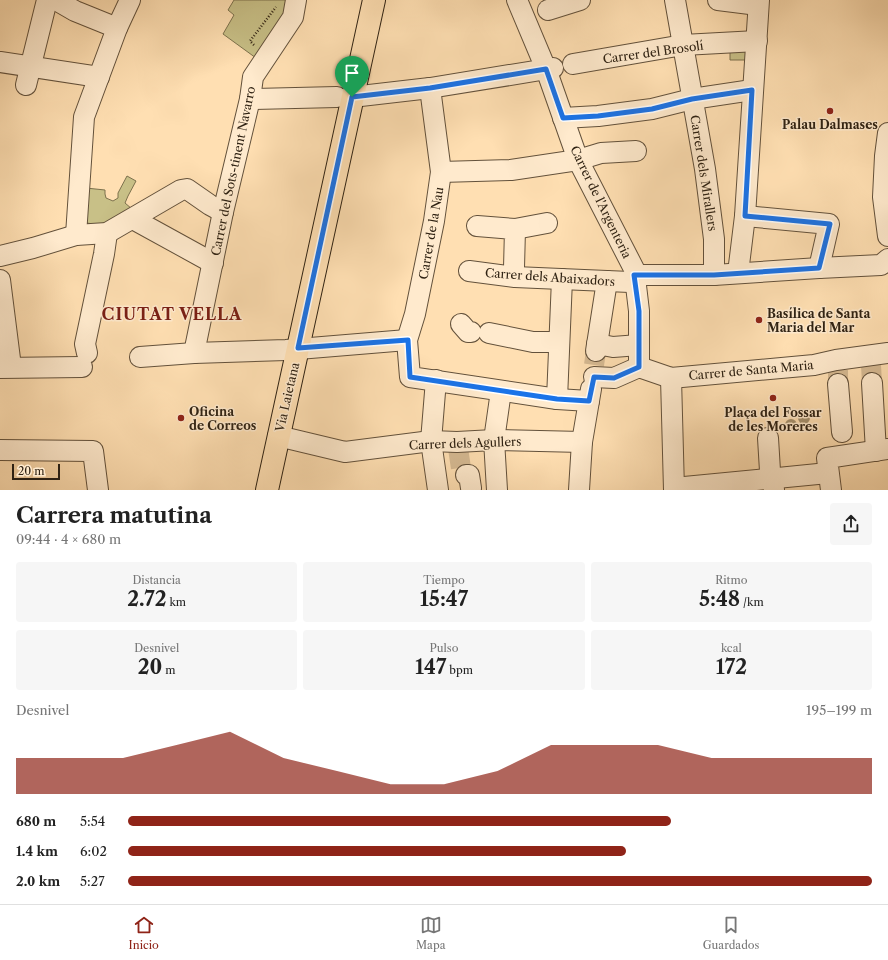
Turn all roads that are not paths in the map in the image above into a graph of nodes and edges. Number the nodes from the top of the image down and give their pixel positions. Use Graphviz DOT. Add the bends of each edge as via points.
graph roads {
  1 [pos="47,0"];
  2 [pos="56,0"];
  3 [pos="130,0"];
  4 [pos="296,0"];
  5 [pos="374,0"];
  6 [pos="517,0"];
  7 [pos="580,0"];
  8 [pos="676,0"];
  9 [pos="718,0"];
  10 [pos="758,3"];
  11 [pos="536,15"];
  12 [pos="117,28"];
  13 [pos="757,41"];
  14 [pos="683,45"];
  15 [pos="0,62"];
  16 [pos="573,64"];
  17 [pos="549,69"];
  18 [pos="28,76"];
  19 [pos="99,77"];
  20 [pos="430,88"];
  21 [pos="752,90"];
  22 [pos="345,97"];
  23 [pos="250,99"];
  24 [pos="692,99"];
  25 [pos="563,118"];
  26 [pos="888,133"];
  27 [pos="636,151"];
  28 [pos="578,160"];
  29 [pos="441,172"];
  30 [pos="223,212"];
  31 [pos="745,216"];
  32 [pos="133,219"];
  33 [pos="547,223"];
  34 [pos="477,226"];
  35 [pos="515,228"];
  36 [pos="107,233"];
  37 [pos="76,235"];
  38 [pos="888,236"];
  39 [pos="0,256"];
  40 [pos="885,262"];
  41 [pos="213,263"];
  42 [pos="514,268"];
  43 [pos="819,268"];
  44 [pos="469,271"];
  45 [pos="738,273"];
  46 [pos="714,275"];
  47 [pos="633,276"];
  48 [pos="562,279"];
  49 [pos="0,280"];
  50 [pos="607,281"];
  51 [pos="474,330"];
  52 [pos="408,340"];
  53 [pos="559,342"];
  54 [pos="639,346"];
  55 [pos="298,348"];
  56 [pos="194,353"];
  57 [pos="140,357"];
  58 [pos="599,357"];
  59 [pos="876,364"];
  60 [pos="639,367"];
  61 [pos="5,368"];
  62 [pos="837,371"];
  63 [pos="668,377"];
  64 [pos="436,380"];
  65 [pos="501,391"];
  66 [pos="557,399"];
  67 [pos="589,401"];
  68 [pos="842,432"];
  69 [pos="278,436"];
  70 [pos="768,438"];
  71 [pos="494,440"];
  72 [pos="431,441"];
  73 [pos="582,442"];
  74 [pos="0,450"];
  75 [pos="882,450"];
  76 [pos="828,474"];
  77 [pos="773,484"];
  78 [pos="674,489"];
  79 [pos="98,490"];
  80 [pos="267,490"];
  81 [pos="438,490"];
  82 [pos="497,490"];
  83 [pos="579,490"];
  1 -- 18 [label="street"];
  2 -- 12 [label="street" via="75,11"];
  3 -- 12 [label="street"];
  4 -- 23 [label="street, Carrer del Sots-tinent Navarro" via="293,18 253,77"];
  5 -- 22 [label="main road, Via Laietana"];
  6 -- 11 [label="street, Carrer de l'Argenteria"];
  7 -- 11 [label="street"];
  8 -- 14 [label="street, Carrer dels Mirallers"];
  9 -- 10 [label="street"];
  10 -- 13 [label="street"];
  11 -- 17 [label="street, Carrer de l'Argenteria"];
  12 -- 19 [label="street"];
  13 -- 14 [label="street, Carrer del Brosolí"];
  13 -- 21 [label="street"];
  14 -- 16 [label="street, Carrer del Brosolí"];
  14 -- 24 [label="street, Carrer dels Mirallers"];
  15 -- 18 [label="street"];
  17 -- 20 [label="street"];
  17 -- 25 [label="street, Carrer de l'Argenteria"];
  18 -- 19 [label="street"];
  19 -- 37 [label="street" via="78,107 84,117"];
  20 -- 22 [label="street"];
  20 -- 29 [label="street, Carrer de la Nau"];
  21 -- 24 [label="street"];
  21 -- 31 [label="street"];
  22 -- 23 [label="street"];
  22 -- 55 [label="main road, Via Laietana"];
  23 -- 30 [label="street, Carrer del Sots-tinent Navarro"];
  24 -- 25 [label="street" via="652,109"];
  24 -- 46 [label="street, Carrer dels Mirallers" via="714,239"];
  25 -- 28 [label="street, Carrer de l'Argenteria"];
  26 -- 38 [label="street" via="883,197"];
  27 -- 28 [label="street" via="601,153"];
  28 -- 29 [label="street" via="511,170"];
  28 -- 47 [label="street, Carrer de l'Argenteria"];
  29 -- 52 [label="street, Carrer de la Nau" via="434,221"];
  30 -- 32 [label="street" via="188,189 181,190"];
  30 -- 41 [label="street, Carrer del Sots-tinent Navarro"];
  31 -- 43 [label="street" via="830,224"];
  31 -- 45 [label="street"];
  32 -- 36 [label="street"];
  32 -- 41 [label="street"];
  33 -- 35 [label="street"];
  34 -- 35 [label="street"];
  35 -- 42 [label="street"];
  36 -- 37 [label="street"];
  36 -- 61 [label="street" via="85,344 85,360"];
  37 -- 39 [label="street"];
  40 -- 43 [label="street, Carrer dels Abaixadors"];
  41 -- 56 [label="street, Carrer del Sots-tinent Navarro"];
  43 -- 45 [label="street, Carrer dels Abaixadors"];
  44 -- 48 [label="street, Carrer dels Abaixadors" via="515,277"];
  45 -- 46 [label="street, Carrer dels Abaixadors"];
  46 -- 47 [label="street, Carrer dels Abaixadors"];
  47 -- 50 [label="street, Carrer dels Abaixadors"];
  47 -- 54 [label="street, Carrer de l'Argenteria" via="639,311"];
  48 -- 50 [label="street, Carrer dels Abaixadors"];
  48 -- 53 [label="street"];
  49 -- 61 [label="street"];
  50 -- 58 [label="street"];
  51 -- 53 [label="street" via="533,342"];
  52 -- 55 [label="street"];
  52 -- 64 [label="street, Carrer de la Nau" via="410,377"];
  53 -- 66 [label="street"];
  54 -- 58 [label="street"];
  54 -- 60 [label="street, Carrer de l'Argenteria"];
  55 -- 56 [label="street"];
  55 -- 69 [label="main road, Via Laietana"];
  56 -- 57 [label="street"];
  58 -- 60 [label="street" via="614,378"];
  58 -- 67 [label="street"];
  59 -- 62 [label="street, Carrer de Santa Maria"];
  59 -- 75 [label="street"];
  60 -- 63 [label="street"];
  62 -- 63 [label="street, Carrer de Santa Maria" via="814,364"];
  62 -- 68 [label="street"];
  63 -- 78 [label="street"];
  64 -- 65 [label="street"];
  64 -- 72 [label="street"];
  65 -- 66 [label="street"];
  65 -- 71 [label="street"];
  66 -- 67 [label="street"];
  67 -- 73 [label="street"];
  69 -- 72 [label="street, Carrer dels Agullers" via="345,452"];
  69 -- 80 [label="main road, Via Laietana"];
  70 -- 77 [label="street"];
  71 -- 72 [label="street, Carrer dels Agullers" via="458,445"];
  71 -- 73 [label="street, Carrer dels Agullers"];
  71 -- 82 [label="street"];
  72 -- 81 [label="street"];
  73 -- 83 [label="street"];
  74 -- 79 [label="street" via="93,451"];
  75 -- 76 [label="street"];
  76 -- 77 [label="street"];
  77 -- 78 [label="street"];
}
